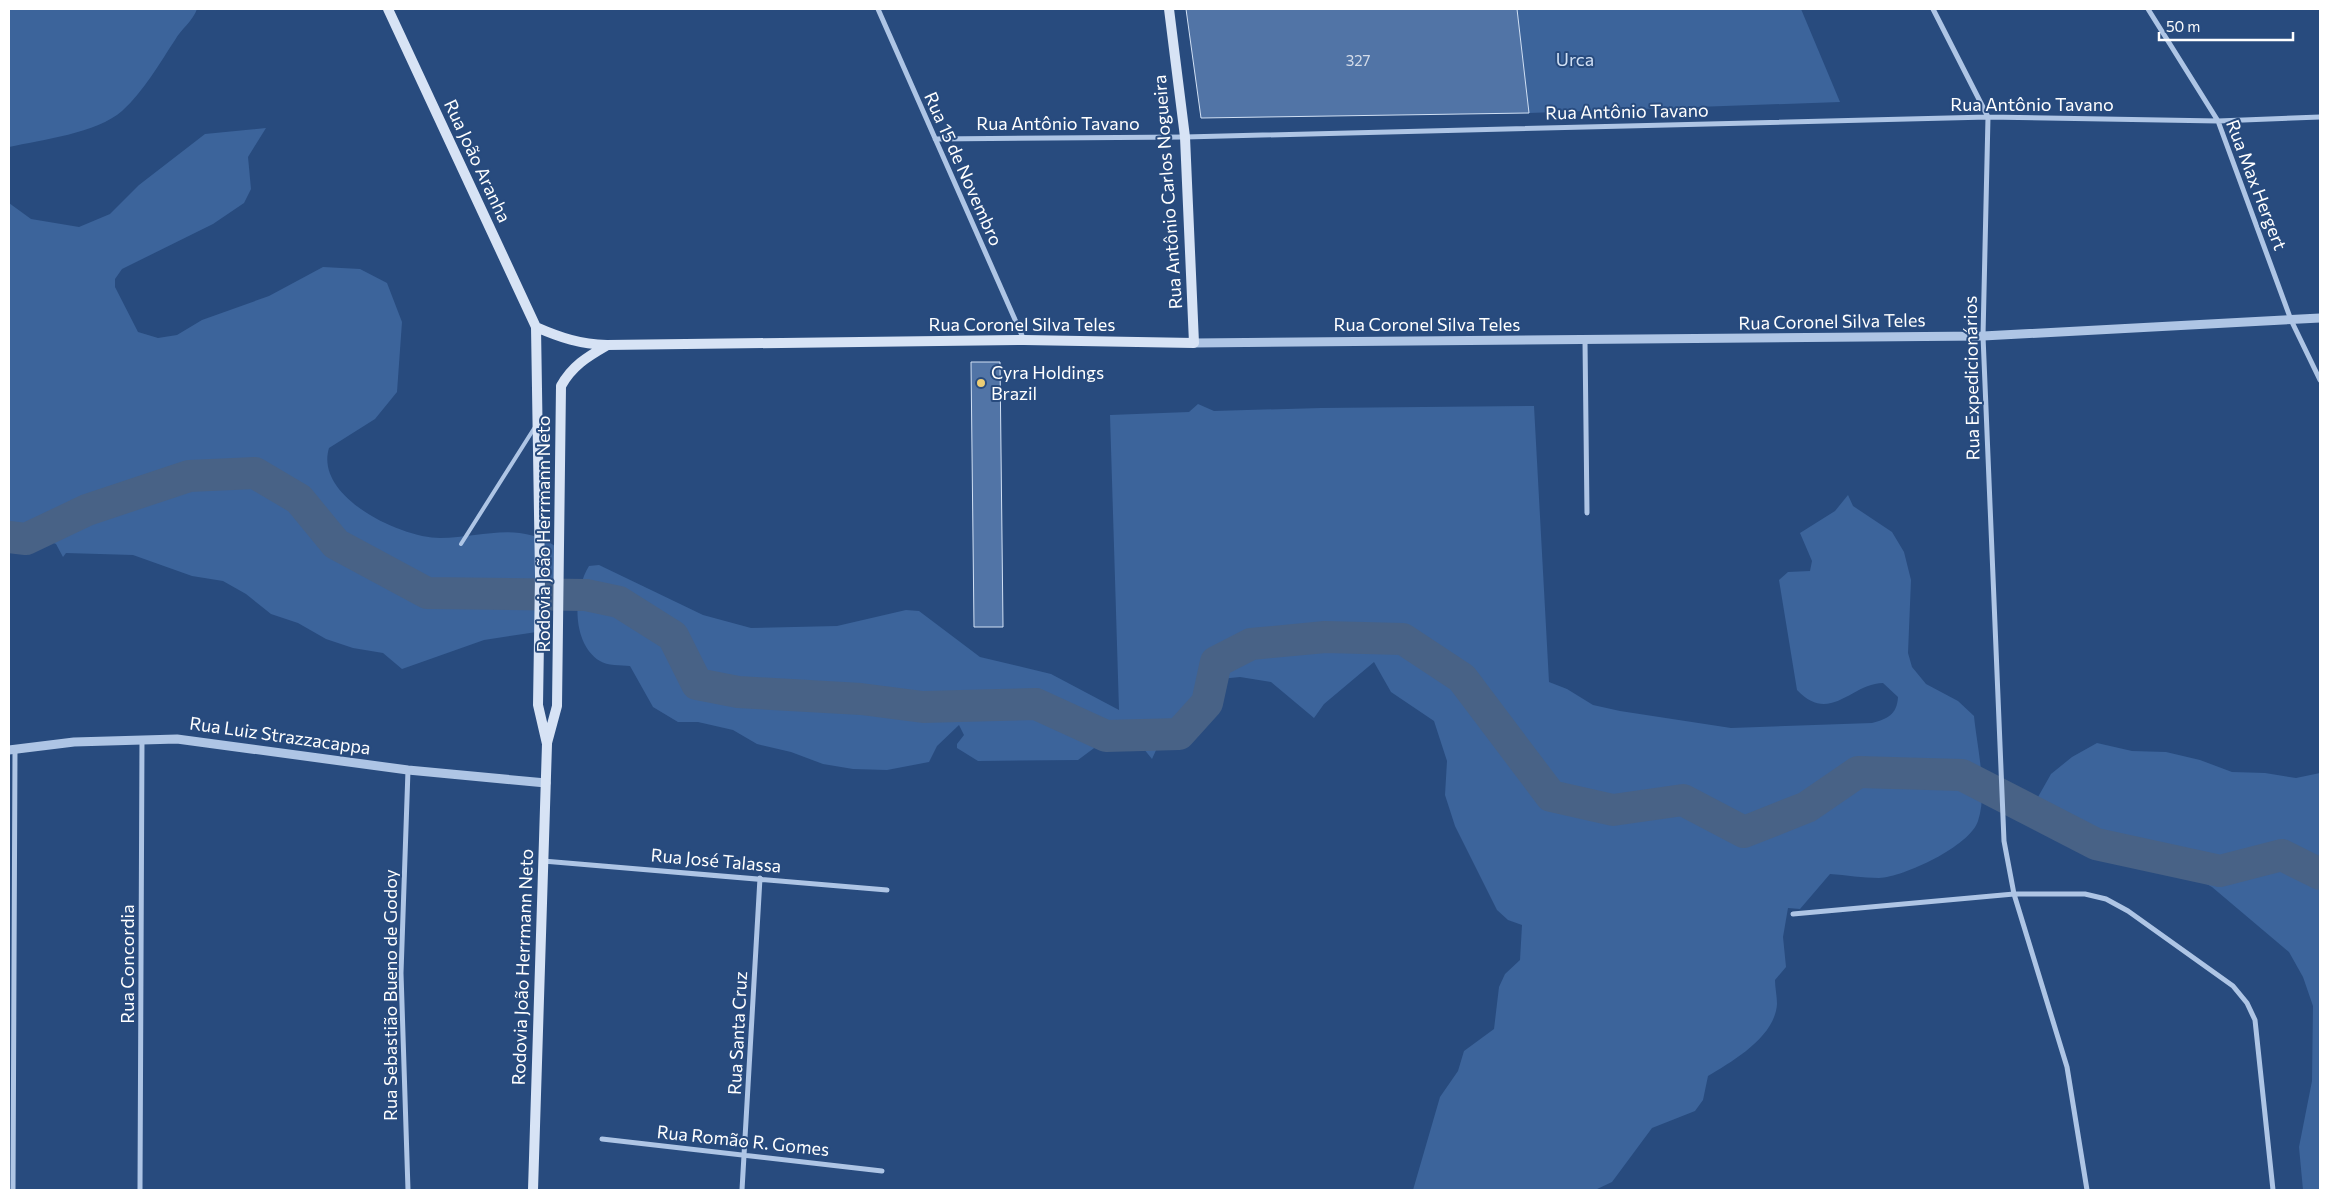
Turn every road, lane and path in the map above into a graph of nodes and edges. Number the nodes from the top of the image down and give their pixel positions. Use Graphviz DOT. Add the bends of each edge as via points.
graph roads {
  1 [pos="388,9"];
  2 [pos="878,9"];
  3 [pos="1169,9"];
  4 [pos="1933,9"];
  5 [pos="2148,9"];
  6 [pos="1988,117"];
  7 [pos="2320,117"];
  8 [pos="2218,121"];
  9 [pos="1185,137"];
  10 [pos="935,139"];
  11 [pos="2320,318"];
  12 [pos="2291,320"];
  13 [pos="536,326"];
  14 [pos="1983,336"];
  15 [pos="1024,340"];
  16 [pos="1584,341"];
  17 [pos="1194,343"];
  18 [pos="607,345"];
  19 [pos="2320,380"];
  20 [pos="538,423"];
  21 [pos="1587,513"];
  22 [pos="461,544"];
  23 [pos="142,739"];
  24 [pos="547,744"];
  25 [pos="12,749"];
  26 [pos="408,770"];
  27 [pos="546,783"];
  28 [pos="543,861"];
  29 [pos="760,878"];
  30 [pos="886,890"];
  31 [pos="2014,894"];
  32 [pos="1793,914"];
  33 [pos="602,1139"];
  34 [pos="744,1155"];
  35 [pos="882,1171"];
  36 [pos="13,1190"];
  37 [pos="140,1190"];
  38 [pos="408,1190"];
  39 [pos="533,1190"];
  40 [pos="742,1190"];
  41 [pos="2087,1190"];
  42 [pos="2273,1190"];
  1 -- 13 [label="main road, Rua João Aranha"];
  2 -- 10 [label="street, Rua 15 de Novembro"];
  3 -- 9 [label="main road, Rua Antônio Carlos Nogueira"];
  4 -- 6 [label="street, Rua Expedicionários"];
  5 -- 8 [label="street, Rua Max Hergert"];
  6 -- 8 [label="street, Rua Antônio Tavano"];
  6 -- 9 [label="street, Rua Antônio Tavano"];
  6 -- 14 [label="street, Rua Expedicionários"];
  7 -- 8 [label="street, Rua Antônio Tavano"];
  8 -- 12 [label="street, Rua Max Hergert"];
  9 -- 10 [label="street, Rua Antônio Tavano"];
  9 -- 17 [label="main road, Rua Antônio Carlos Nogueira"];
  10 -- 15 [label="street, Rua 15 de Novembro"];
  11 -- 12 [label="street, Rua Coronel Silva Teles"];
  12 -- 14 [label="street, Rua Coronel Silva Teles"];
  12 -- 19 [label="street, Rua Max Hergert"];
  13 -- 18 [label="main road, Rua Coronel Silva Teles" via="566,340"];
  13 -- 20 [label="main road, Rodovia João Herrmann Neto"];
  14 -- 16 [label="street, Rua Coronel Silva Teles"];
  14 -- 31 [label="street, Rua Expedicionários" via="2004,841"];
  15 -- 17 [label="main road, Rua Coronel Silva Teles"];
  15 -- 18 [label="main road, Rua Coronel Silva Teles"];
  16 -- 17 [label="street, Rua Coronel Silva Teles"];
  16 -- 21 [label="street"];
  18 -- 24 [label="main road, Rodovia João Herrmann Neto" via="579,362 561,386 560,634 557,706"];
  20 -- 22 [label="lane"];
  20 -- 24 [label="main road, Rodovia João Herrmann Neto" via="538,705"];
  23 -- 25 [label="street, Rua Luiz Strazzacappa"];
  23 -- 26 [label="street, Rua Luiz Strazzacappa" via="177,739"];
  23 -- 37 [label="street, Rua Concordia"];
  24 -- 27 [label="main road, Rodovia João Herrmann Neto"];
  25 -- 36 [label="street"];
  26 -- 27 [label="street, Rua Luiz Strazzacappa"];
  26 -- 38 [label="street, Rua Sebastião Bueno de Godoy" via="401,964"];
  27 -- 28 [label="main road, Rodovia João Herrmann Neto"];
  28 -- 29 [label="street, Rua José Talassa"];
  28 -- 39 [label="main road, Rodovia João Herrmann Neto"];
  29 -- 30 [label="street, Rua José Talassa"];
  29 -- 34 [label="street, Rua Santa Cruz"];
  31 -- 32 [label="street"];
  31 -- 41 [label="street, Rua Expedicionários" via="2067,1067"];
  31 -- 42 [label="street" via="2085,894 2106,898 2233,986 2247,1003 2255,1020"];
  33 -- 34 [label="street, Rua Romão R. Gomes"];
  34 -- 35 [label="street, Rua Romão R. Gomes"];
  34 -- 40 [label="street, Rua Santa Cruz"];
}
